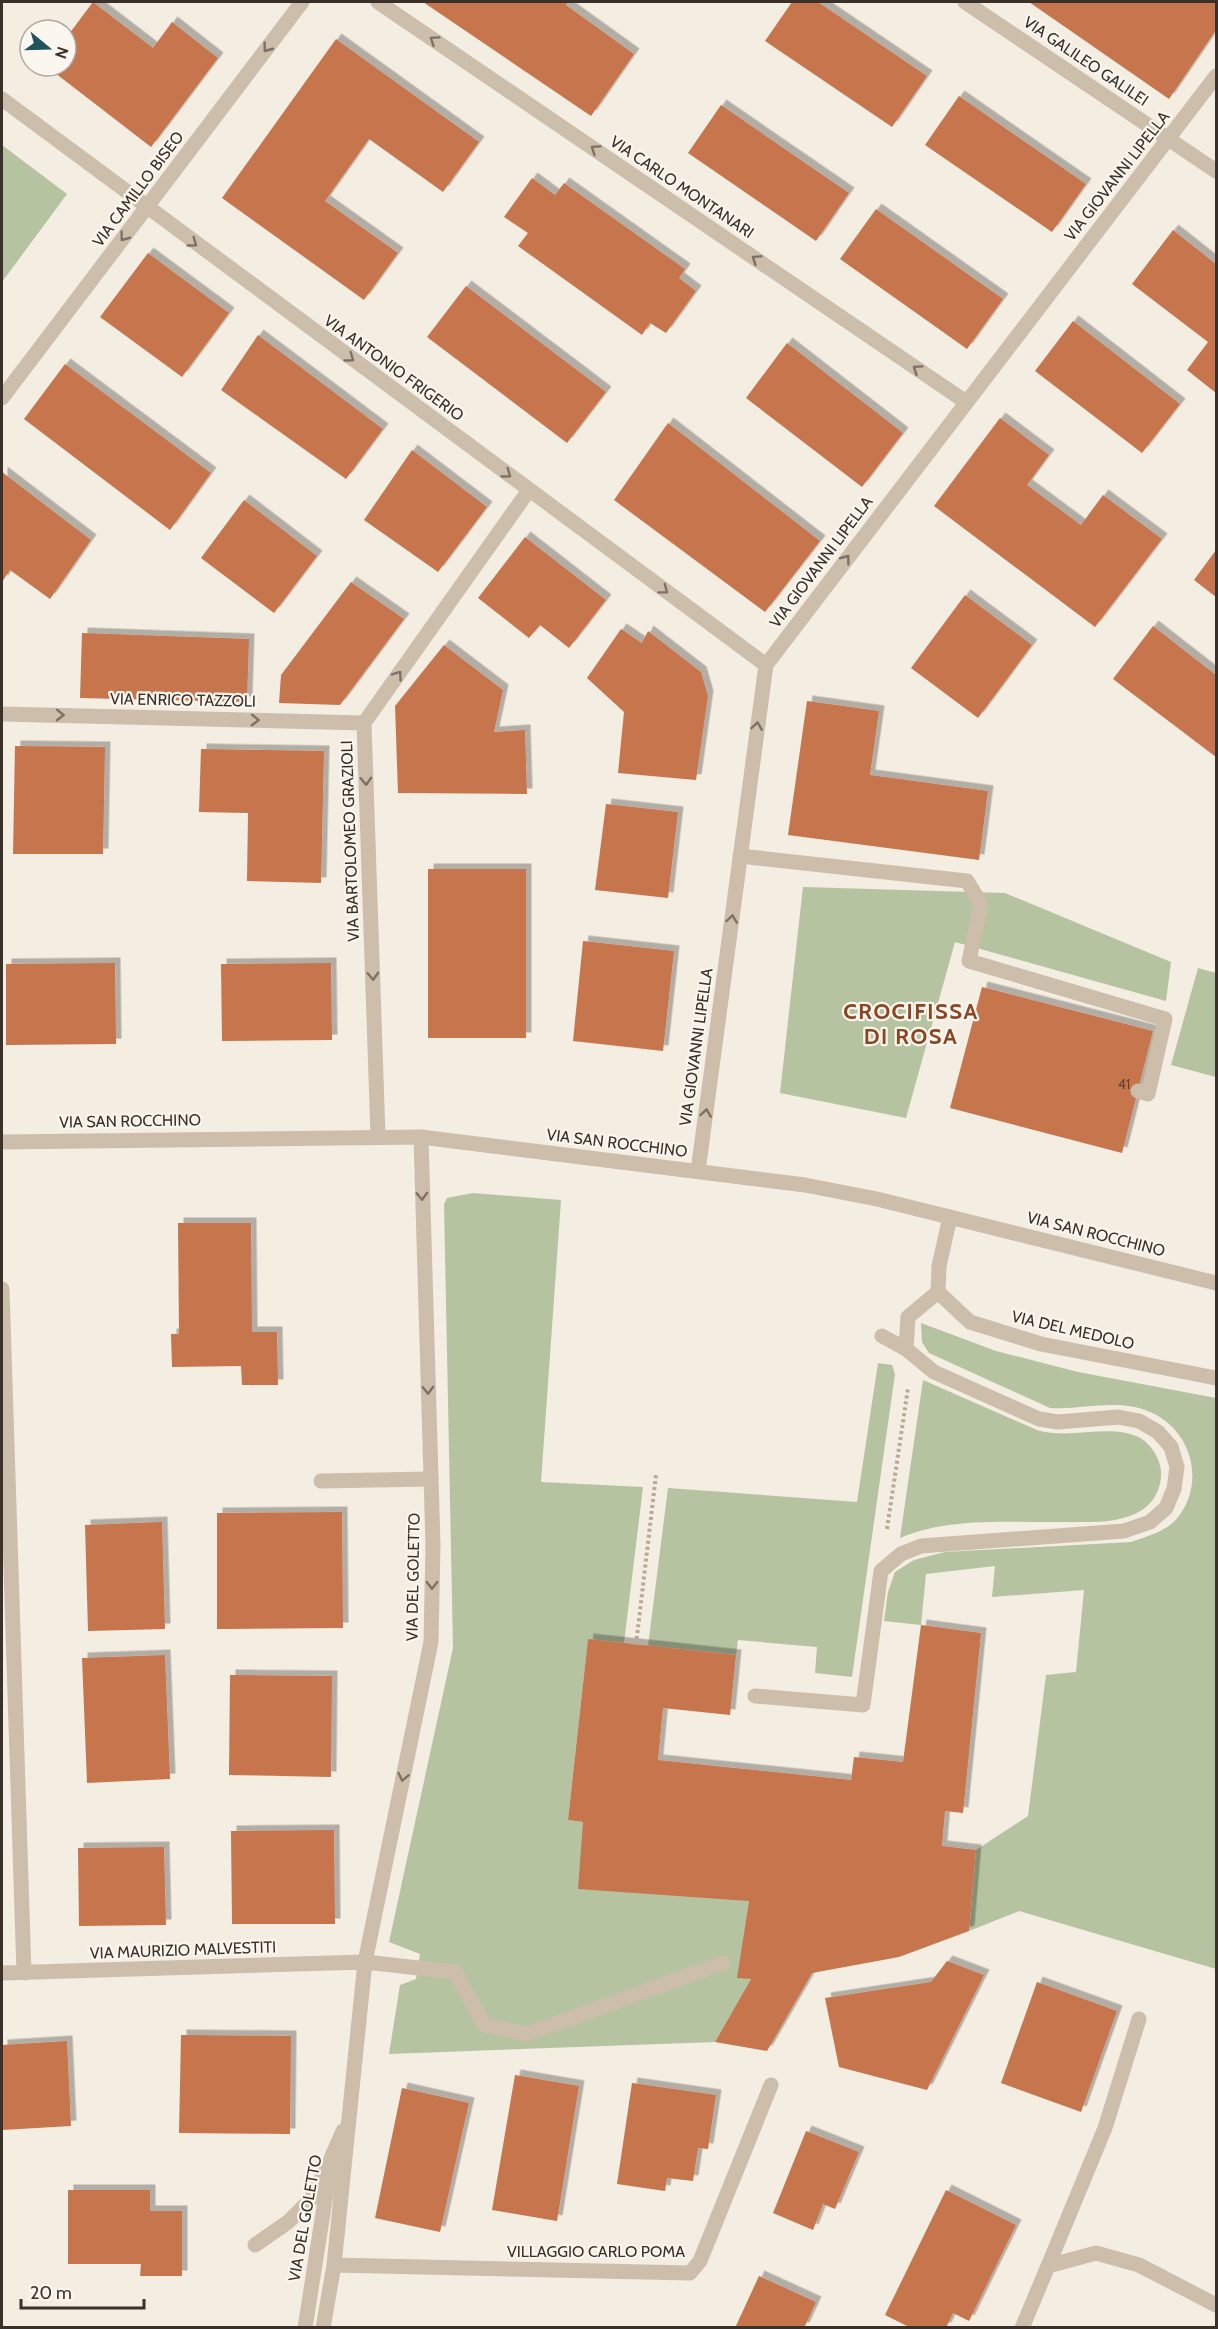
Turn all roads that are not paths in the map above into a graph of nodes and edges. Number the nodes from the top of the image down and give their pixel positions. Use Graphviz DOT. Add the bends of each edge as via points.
graph roads {
  1 [pos="302,2"];
  2 [pos="378,2"];
  3 [pos="965,2"];
  4 [pos="1216,76"];
  5 [pos="2,99"];
  6 [pos="1170,139"];
  7 [pos="1216,171"];
  8 [pos="146,208"];
  9 [pos="2,398"];
  10 [pos="966,402"];
  11 [pos="530,490"];
  12 [pos="766,665"];
  13 [pos="2,714"];
  14 [pos="364,723"];
  15 [pos="740,856"];
  16 [pos="1138,1091"];
  17 [pos="378,1136"];
  18 [pos="421,1137"];
  19 [pos="2,1142"];
  20 [pos="698,1171"];
  21 [pos="950,1216"];
  22 [pos="1216,1282"];
  23 [pos="2,1289"];
  24 [pos="938,1292"];
  25 [pos="882,1336"];
  26 [pos="906,1349"];
  27 [pos="1216,1378"];
  28 [pos="430,1479"];
  29 [pos="321,1481"];
  30 [pos="755,1696"];
  31 [pos="365,1962"];
  32 [pos="723,1963"];
  33 [pos="2,1973"];
  34 [pos="24,1973"];
  35 [pos="1138,2019"];
  36 [pos="771,2085"];
  37 [pos="349,2117"];
  38 [pos="332,2156"];
  39 [pos="255,2245"];
  40 [pos="334,2265"];
  41 [pos="1048,2266"];
  42 [pos="1216,2305"];
  43 [pos="305,2328"];
  44 [pos="323,2328"];
  45 [pos="1022,2328"];
  1 -- 8 [label="street, VIA CAMILLO BISEO, one-way"];
  10 -- 2 [label="street, VIA CARLO MONTANARI, one-way"];
  3 -- 6 [label="street, VIA GALILEO GALILEI"];
  4 -- 6 [label="street, VIA GIOVANNI LIPELLA"];
  5 -- 8 [label="street, VIA ANTONIO FRIGERIO"];
  6 -- 7 [label="street, VIA GALILEO GALILEI"];
  6 -- 10 [label="street, VIA GIOVANNI LIPELLA"];
  8 -- 9 [label="street, VIA CAMILLO BISEO, one-way"];
  8 -- 11 [label="street, VIA ANTONIO FRIGERIO, one-way"];
  12 -- 10 [label="street, VIA GIOVANNI LIPELLA, one-way"];
  11 -- 12 [label="street, VIA ANTONIO FRIGERIO, one-way"];
  14 -- 11 [label="street, VIA BARTOLOMEO GRAZIOLI, one-way"];
  15 -- 12 [label="street, VIA GIOVANNI LIPELLA, one-way"];
  13 -- 14 [label="street, VIA ENRICO TAZZOLI, one-way"];
  14 -- 17 [label="street, VIA BARTOLOMEO GRAZIOLI, one-way"];
  15 -- 16 [label="street" via="968,881 981,904 969,961 1165,1019 1148,1094"];
  20 -- 15 [label="street, VIA GIOVANNI LIPELLA, one-way"];
  17 -- 18 [label="street, VIA SAN ROCCHINO"];
  17 -- 19 [label="street, VIA SAN ROCCHINO"];
  18 -- 20 [label="street, VIA SAN ROCCHINO"];
  18 -- 28 [label="street, VIA DEL GOLETTO, one-way"];
  20 -- 21 [label="street, VIA SAN ROCCHINO" via="804,1185"];
  21 -- 22 [label="street, VIA SAN ROCCHINO"];
  21 -- 24 [label="street" via="939,1266"];
  23 -- 34 [label="street"];
  24 -- 26 [label="street" via="908,1317"];
  24 -- 27 [label="street, VIA DEL MEDOLO" via="970,1322 1041,1344"];
  25 -- 26 [label="street"];
  26 -- 30 [label="street" via="934,1372 1039,1419 1058,1422 1118,1417 1139,1421 1158,1432 1171,1447 1177,1467 1166,1508 1150,1522 1124,1531 921,1546 901,1554 881,1571 863,1705"];
  28 -- 29 [label="street"];
  28 -- 31 [label="street, VIA DEL GOLETTO, one-way" via="431,1642"];
  31 -- 32 [label="street, VIA MAURIZIO MALVESTITI" via="455,1972 484,2025 527,2034"];
  31 -- 34 [label="street, VIA MAURIZIO MALVESTITI"];
  31 -- 37 [label="street, VIA DEL GOLETTO"];
  33 -- 34 [label="street, VIA MAURIZIO MALVESTITI"];
  35 -- 41 [label="street" via="1105,2128"];
  36 -- 40 [label="street, VILLAGGIO CARLO POMA" via="700,2261 690,2273"];
  37 -- 38 [label="street, VIA DEL GOLETTO"];
  37 -- 40 [label="street, VIA DEL GOLETTO"];
  38 -- 39 [label="street" via="311,2199 288,2222"];
  38 -- 43 [label="street, VIA DEL GOLETTO"];
  40 -- 44 [label="street, VIA DEL GOLETTO"];
  41 -- 42 [label="street" via="1096,2253 1139,2265"];
  41 -- 45 [label="street"];
}
